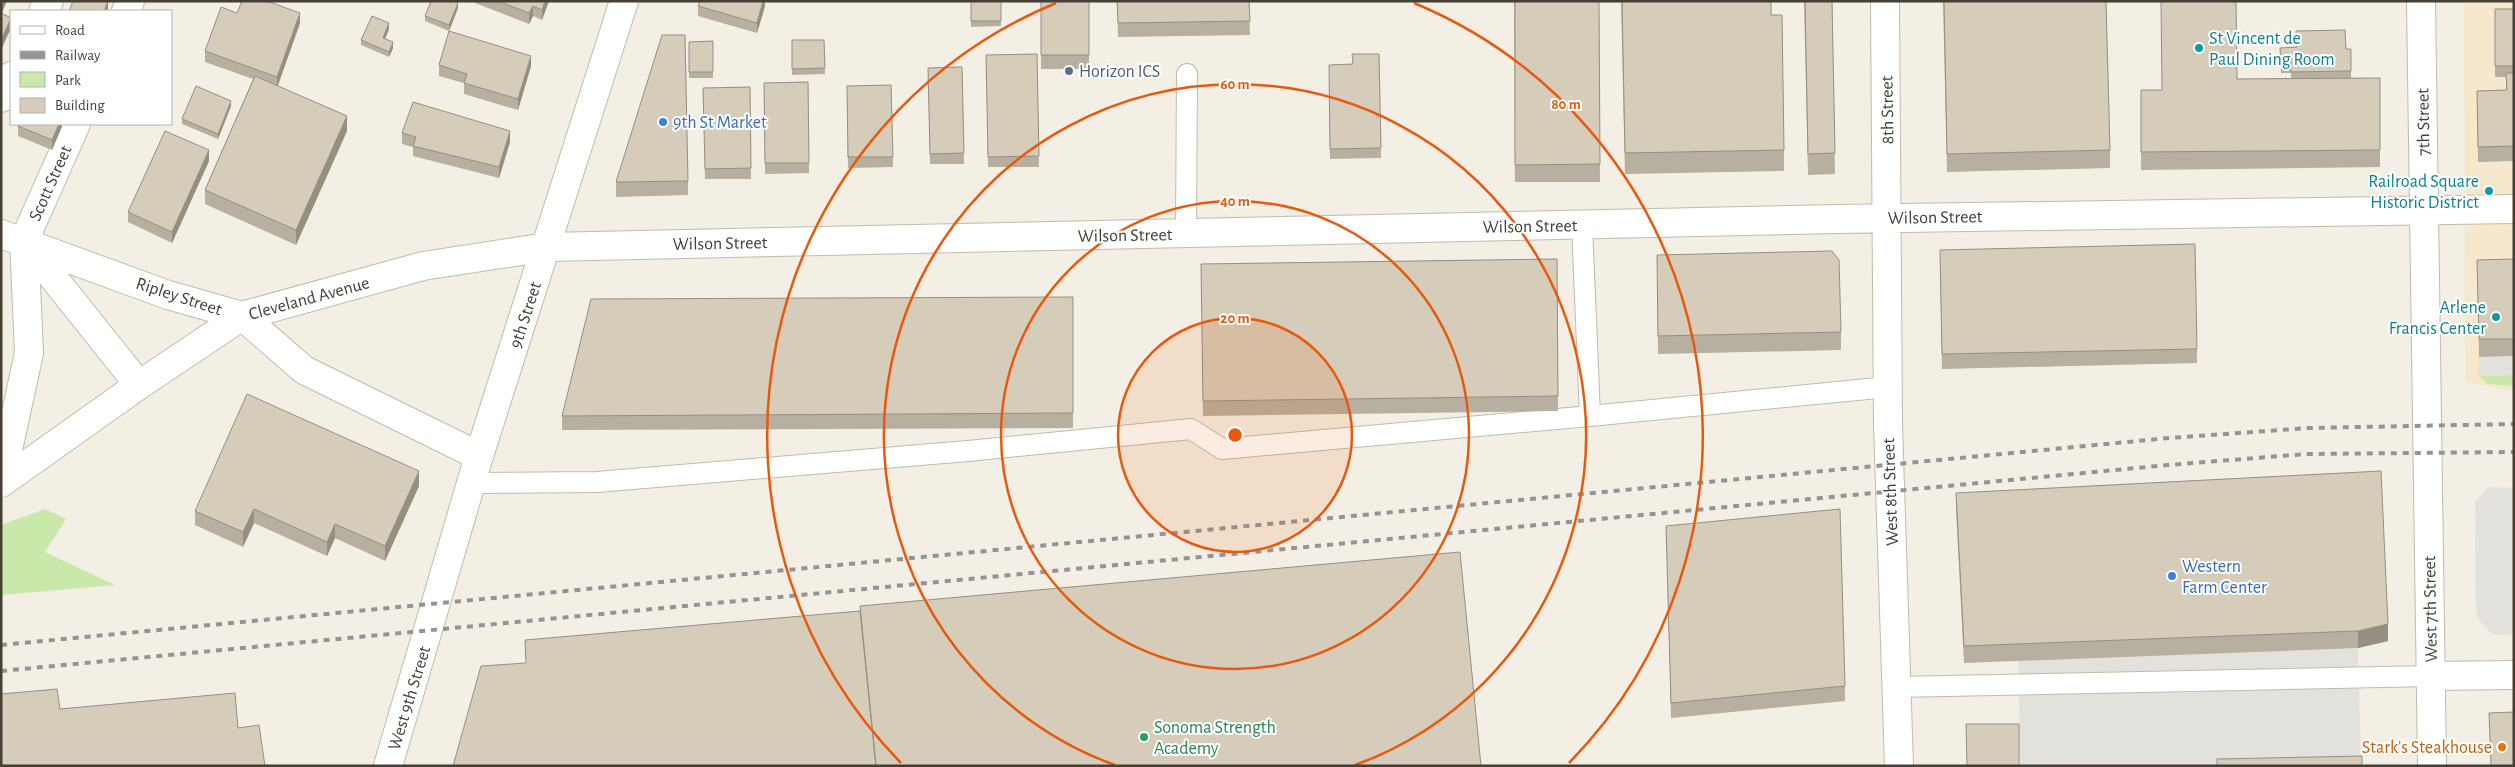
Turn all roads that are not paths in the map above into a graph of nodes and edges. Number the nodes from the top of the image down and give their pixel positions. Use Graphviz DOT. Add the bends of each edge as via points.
graph roads {
  1 [pos="624,1"];
  2 [pos="1885,1"];
  3 [pos="2421,1"];
  4 [pos="1187,74"];
  5 [pos="10,78"];
  6 [pos="1,98"];
  7 [pos="75,125"];
  8 [pos="2424,209"];
  9 [pos="2514,209"];
  10 [pos="1888,218"];
  11 [pos="1582,225"];
  12 [pos="1186,233"];
  13 [pos="13,238"];
  14 [pos="546,247"];
  15 [pos="242,316"];
  16 [pos="138,385"];
  17 [pos="1888,387"];
  18 [pos="1590,416"];
  19 [pos="2427,453"];
  20 [pos="479,456"];
  21 [pos="1,482"];
  22 [pos="471,482"];
  23 [pos="429,630"];
  24 [pos="2514,675"];
  25 [pos="2431,676"];
  26 [pos="1896,687"];
  27 [pos="388,766"];
  28 [pos="1898,766"];
  29 [pos="2432,766"];
  1 -- 14 [label="street, 9th Street"];
  2 -- 10 [label="street, 8th Street"];
  3 -- 8 [label="street, 7th Street"];
  4 -- 12 [label="lane"];
  5 -- 6 [label="street"];
  7 -- 13 [label="street, Scott Street"];
  8 -- 9 [label="street, Wilson Street"];
  8 -- 10 [label="street, Wilson Street"];
  8 -- 19 [label="street, 7th Street"];
  10 -- 11 [label="street, Wilson Street"];
  10 -- 17 [label="street, West 8th Street"];
  11 -- 12 [label="street, Wilson Street"];
  11 -- 18 [label="lane"];
  12 -- 14 [label="street, Wilson Street"];
  13 -- 15 [label="street, Ripley Street" via="168,295"];
  13 -- 16 [label="street"];
  13 -- 21 [label="street" via="29,352"];
  14 -- 15 [label="street, Cleveland Avenue" via="423,266"];
  14 -- 20 [label="street, 9th Street"];
  15 -- 16 [label="street, Cleveland Avenue"];
  15 -- 20 [label="street, Ripley Street" via="304,370"];
  16 -- 21 [label="street, Cleveland Avenue"];
  17 -- 18 [label="lane"];
  17 -- 26 [label="street, West 8th Street"];
  18 -- 22 [label="lane" via="1222,449 1191,429 968,452 597,482"];
  19 -- 25 [label="street, West 7th Street"];
  20 -- 22 [label="street, 9th Street"];
  22 -- 23 [label="street, 9th Street"];
  23 -- 27 [label="street, West 9th Street"];
  24 -- 25 [label="street"];
  25 -- 26 [label="lane"];
  25 -- 29 [label="street, West 7th Street"];
  26 -- 28 [label="street, West 8th Street"];
}
